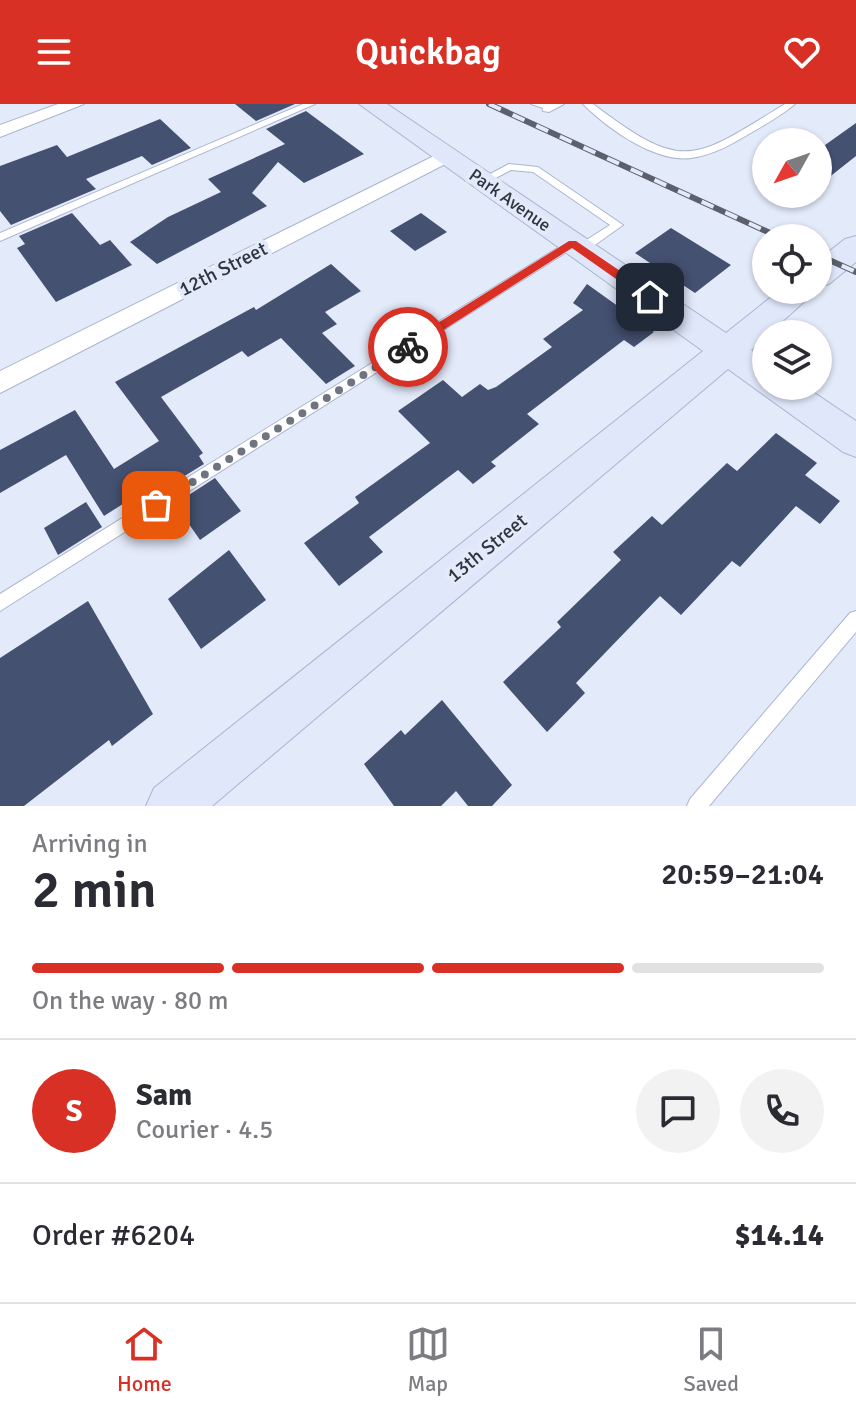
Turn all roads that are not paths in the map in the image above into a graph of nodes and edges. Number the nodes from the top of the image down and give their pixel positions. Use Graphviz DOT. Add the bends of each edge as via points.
graph roads {
  1 [pos="75,104"];
  2 [pos="311,104"];
  3 [pos="371,104"];
  4 [pos="587,104"];
  5 [pos="791,104"];
  6 [pos="0,131"];
  7 [pos="446,156"];
  8 [pos="482,181"];
  9 [pos="0,237"];
  10 [pos="577,246"];
  11 [pos="856,246"];
  12 [pos="832,265"];
  13 [pos="784,304"];
  14 [pos="727,351"];
  15 [pos="752,368"];
  16 [pos="0,383"];
  17 [pos="797,400"];
  18 [pos="856,441"];
  19 [pos="0,603"];
  20 [pos="856,619"];
  21 [pos="172,806"];
  22 [pos="697,806"];
  1 -- 6 [label="street"];
  2 -- 9 [label="lane"];
  3 -- 7 [label="street, Park Avenue"];
  4 -- 5 [label="lane" via="650,148 696,157"];
  7 -- 8 [label="street, Park Avenue"];
  7 -- 16 [label="street, 12th Street"];
  8 -- 10 [label="street, Park Avenue"];
  8 -- 10 [label="lane" via="509,167 535,169 618,225"];
  10 -- 14 [label="street, Park Avenue"];
  10 -- 19 [label="lane"];
  11 -- 12 [label="street"];
  13 -- 14 [label="street, 13th Street"];
  14 -- 15 [label="street, Park Avenue"];
  14 -- 21 [label="street, 13th Street"];
  17 -- 18 [label="street"];
  20 -- 22 [label="lane"];
}
